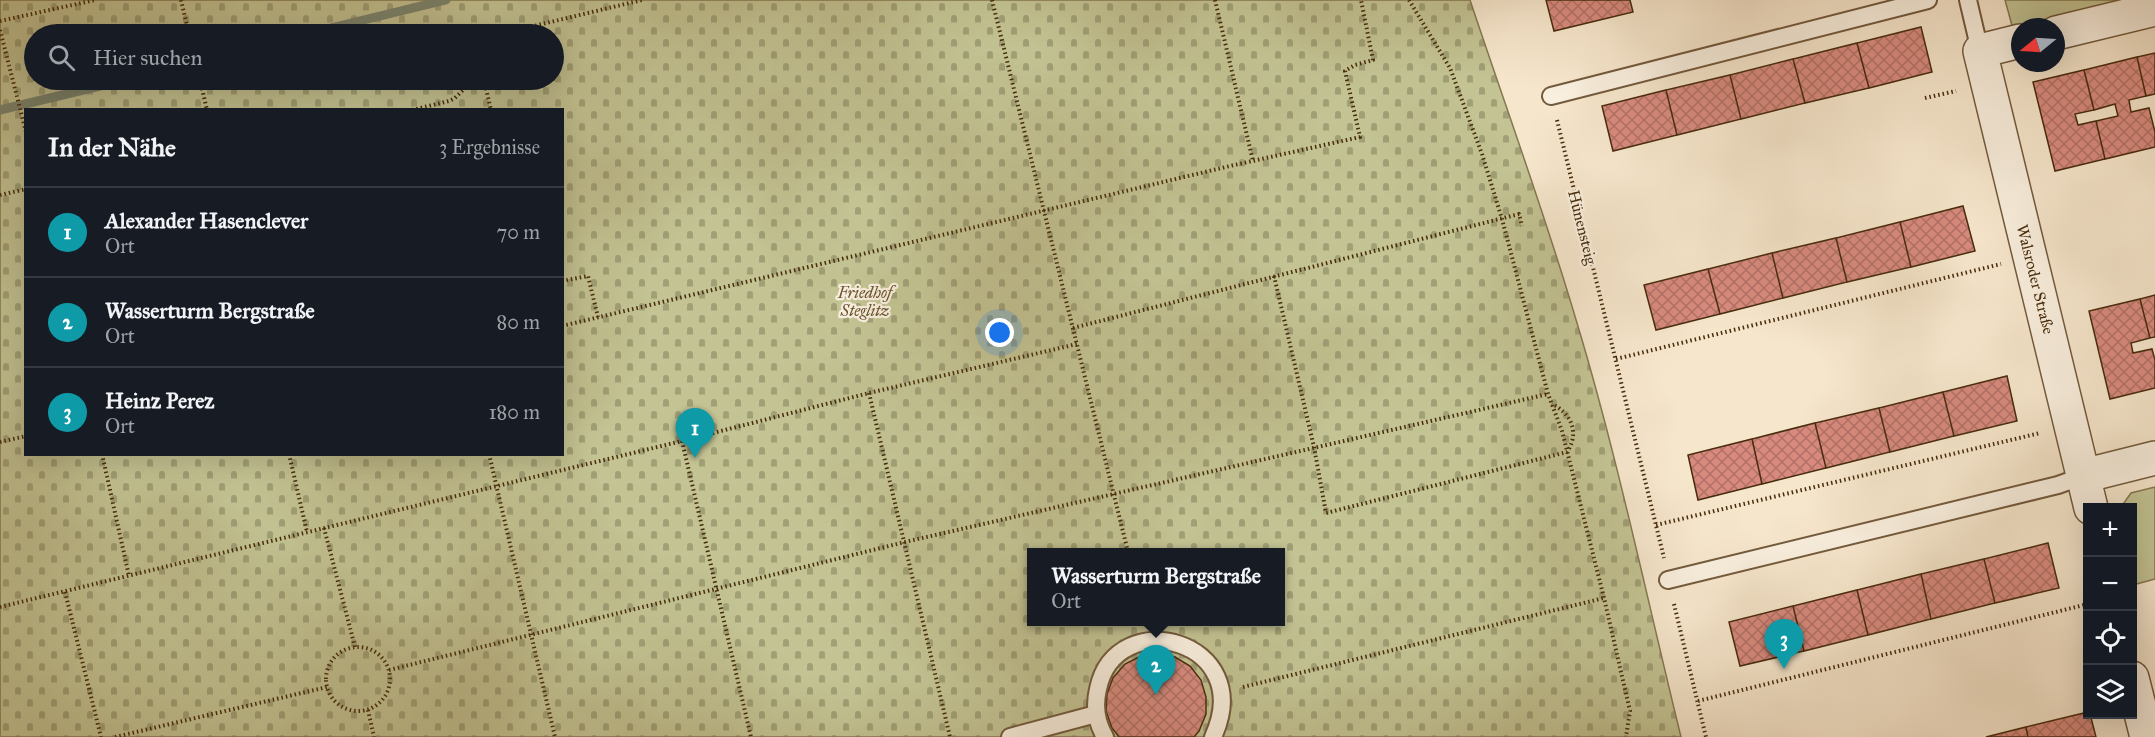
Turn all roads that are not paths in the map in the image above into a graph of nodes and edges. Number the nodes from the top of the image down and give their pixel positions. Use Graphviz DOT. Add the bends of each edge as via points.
graph roads {
  1 [pos="1928,0"];
  2 [pos="1968,0"];
  3 [pos="2155,9"];
  4 [pos="2065,31"];
  5 [pos="2011,43"];
  6 [pos="1980,51"];
  7 [pos="1551,96"];
  8 [pos="2155,458"];
  9 [pos="2083,476"];
  10 [pos="2090,503"];
  11 [pos="1668,580"];
  12 [pos="2137,696"];
  13 [pos="1096,714"];
  14 [pos="1010,737"];
  15 [pos="1106,737"];
  16 [pos="1213,737"];
  17 [pos="2146,737"];
  1 -- 7 [label="lane"];
  2 -- 6 [label="lane"];
  3 -- 4 [label="street"];
  5 -- 6 [label="street"];
  6 -- 9 [label="street, Walsroder Straße"];
  8 -- 9 [label="street"];
  9 -- 10 [label="street, Walsroder Straße"];
  9 -- 11 [label="lane"];
  12 -- 17 [label="street"];
  13 -- 14 [label="lane"];
  13 -- 15 [label="lane"];
  13 -- 16 [label="lane" via="1100,679 1111,661 1148,640 1168,640 1187,646 1215,673 1222,705"];
}
